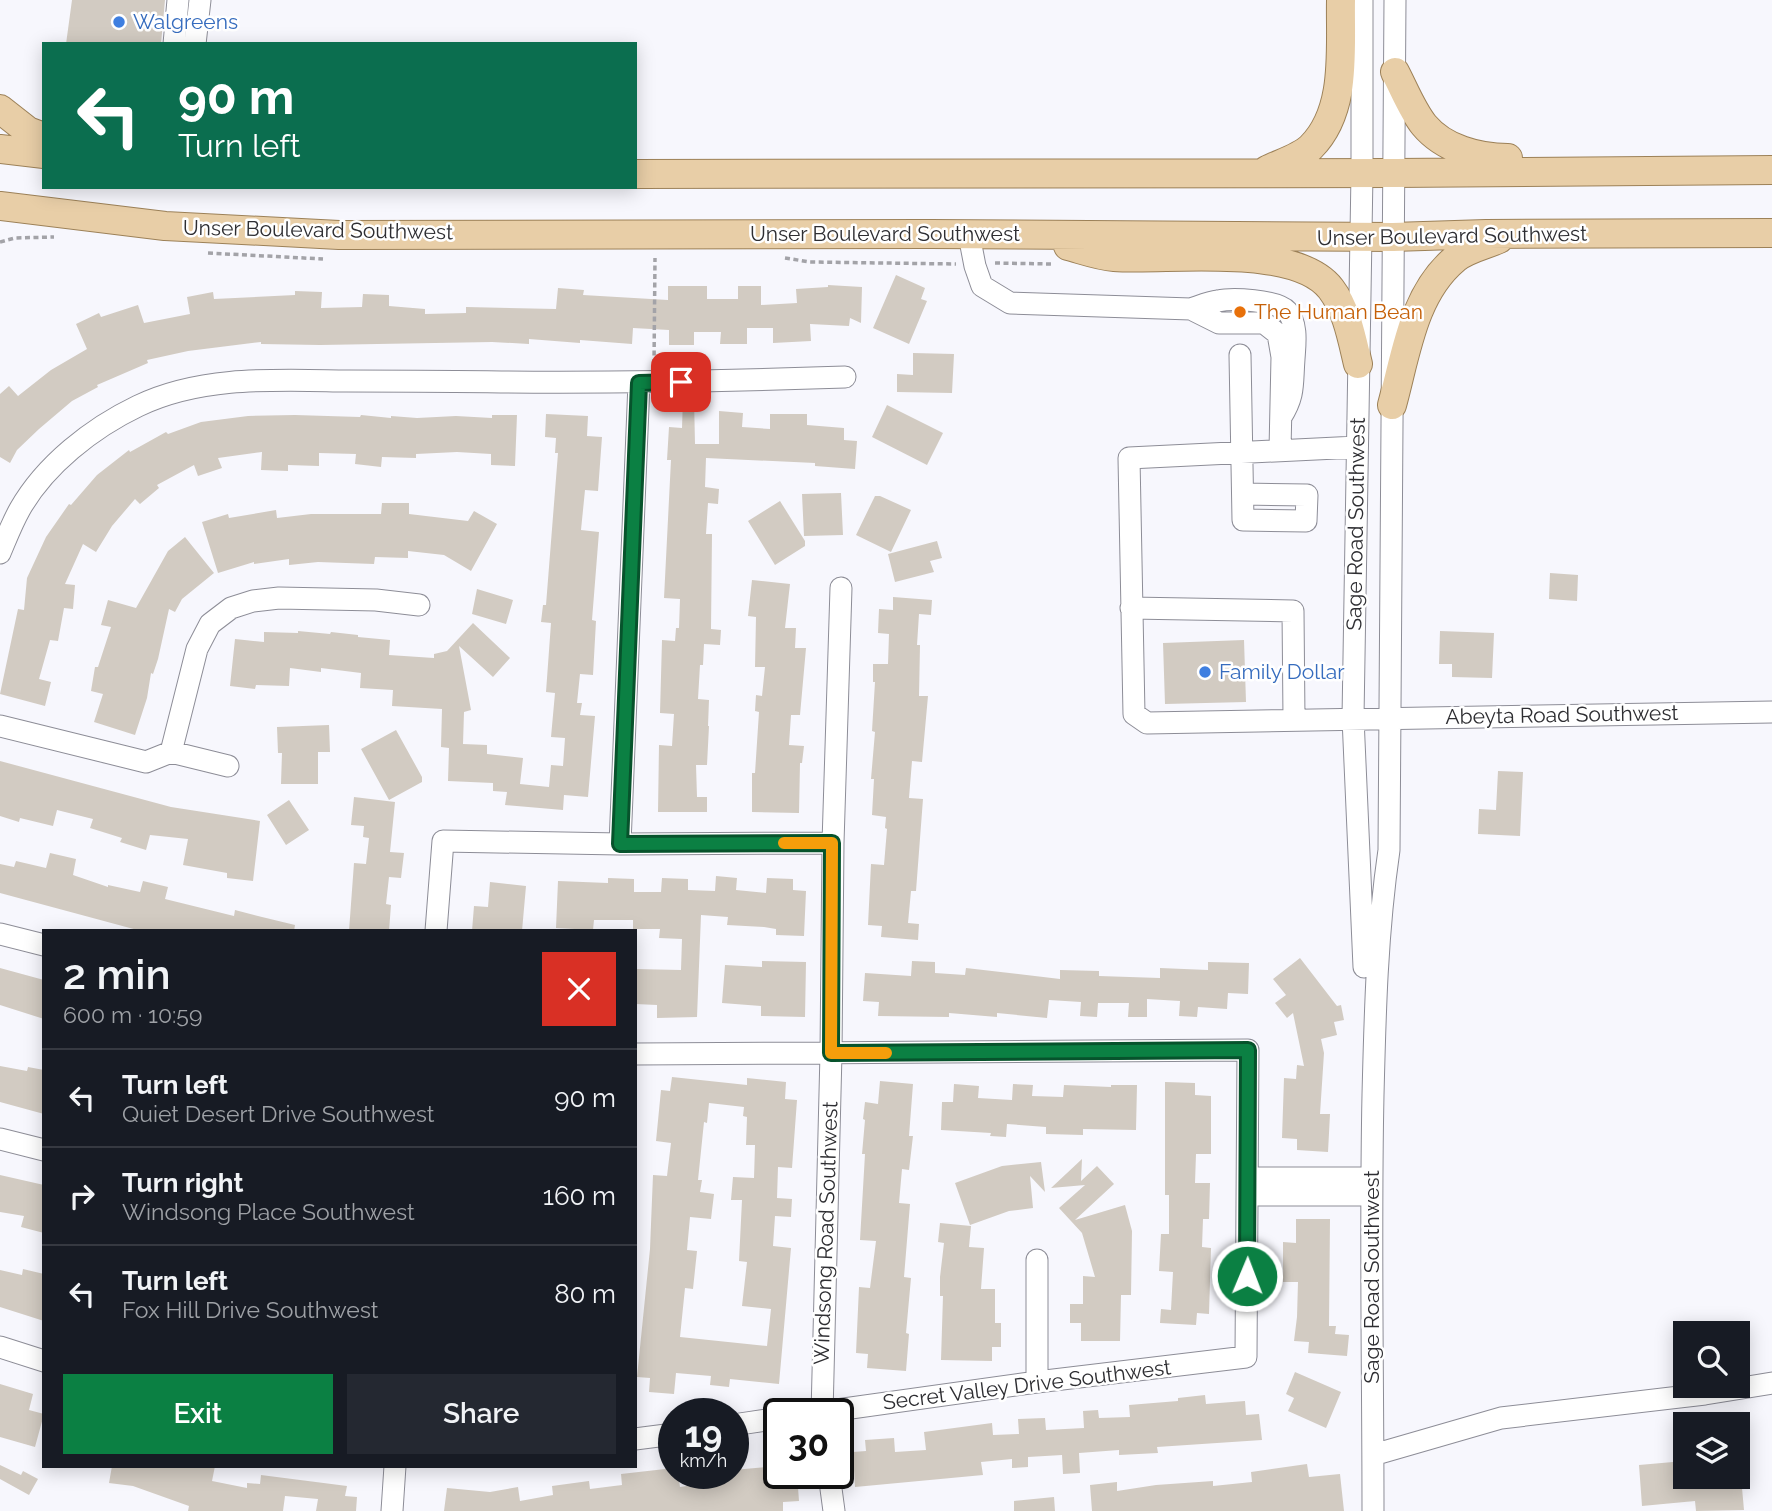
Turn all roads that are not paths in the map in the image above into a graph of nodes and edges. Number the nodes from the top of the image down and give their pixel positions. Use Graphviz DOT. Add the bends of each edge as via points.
graph roads {
  1 [pos="178,0"];
  2 [pos="200,0"];
  3 [pos="1341,0"];
  4 [pos="1362,0"];
  5 [pos="1395,0"];
  6 [pos="174,42"];
  7 [pos="195,42"];
  8 [pos="1395,72"];
  9 [pos="0,109"];
  10 [pos="42,136"];
  11 [pos="0,149"];
  12 [pos="42,155"];
  13 [pos="1772,163"];
  14 [pos="1772,170"];
  15 [pos="1263,172"];
  16 [pos="1362,173"];
  17 [pos="1395,173"];
  18 [pos="637,174"];
  19 [pos="0,206"];
  20 [pos="29,210"];
  21 [pos="0,222"];
  22 [pos="1772,233"];
  23 [pos="969,234"];
  24 [pos="1511,234"];
  25 [pos="1021,235"];
  26 [pos="1361,237"];
  27 [pos="1393,237"];
  28 [pos="1240,355"];
  29 [pos="1358,364"];
  30 [pos="845,377"];
  31 [pos="647,383"];
  32 [pos="1392,405"];
  33 [pos="1357,447"];
  34 [pos="1280,450"];
  35 [pos="1241,452"];
  36 [pos="1243,494"];
  37 [pos="0,553"];
  38 [pos="841,588"];
  39 [pos="419,605"];
  40 [pos="1131,608"];
  41 [pos="1772,712"];
  42 [pos="1391,717"];
  43 [pos="1353,718"];
  44 [pos="1294,719"];
  45 [pos="0,726"];
  46 [pos="171,752"];
  47 [pos="228,766"];
  48 [pos="832,843"];
  49 [pos="620,844"];
  50 [pos="436,929"];
  51 [pos="0,934"];
  52 [pos="42,944"];
  53 [pos="1375,1044"];
  54 [pos="831,1053"];
  55 [pos="637,1054"];
  56 [pos="0,1139"];
  57 [pos="42,1150"];
  58 [pos="1248,1186"];
  59 [pos="1371,1186"];
  60 [pos="1037,1260"];
  61 [pos="0,1346"];
  62 [pos="42,1360"];
  63 [pos="1037,1382"];
  64 [pos="1772,1383"];
  65 [pos="818,1398"];
  66 [pos="854,1408"];
  67 [pos="658,1436"];
  68 [pos="637,1440"];
  69 [pos="1373,1455"];
  70 [pos="395,1468"];
  71 [pos="831,1489"];
  72 [pos="392,1511"];
  73 [pos="834,1511"];
  74 [pos="1373,1511"];
  1 -- 6 [label="street"];
  2 -- 7 [label="street"];
  3 -- 15 [label="main road" via="1339,82 1329,122 1310,149"];
  4 -- 16 [label="street, Sage Road Southwest"];
  5 -- 8 [label="street, Sage Road Southwest"];
  8 -- 13 [label="main road" via="1436,138 1490,158 1754,156"];
  8 -- 17 [label="street, Sage Road Southwest"];
  9 -- 10 [label="main road"];
  11 -- 12 [label="main road"];
  14 -- 17 [label="main road"];
  15 -- 16 [label="main road"];
  15 -- 18 [label="main road"];
  16 -- 17 [label="main road"];
  16 -- 26 [label="street, Sage Road Southwest"];
  17 -- 27 [label="street, Sage Road Southwest"];
  19 -- 20 [label="main road, Unser Boulevard Southwest"];
  20 -- 21 [label="main road"];
  20 -- 23 [label="main road, Unser Boulevard Southwest" via="165,226 339,234"];
  22 -- 24 [label="main road, Unser Boulevard Southwest"];
  23 -- 25 [label="main road, Unser Boulevard Southwest"];
  23 -- 34 [label="street" via="982,286 1010,303 1191,309 1219,323 1264,323 1278,334 1282,357"];
  24 -- 27 [label="main road, Unser Boulevard Southwest"];
  24 -- 32 [label="main road" via="1456,257 1427,290"];
  25 -- 26 [label="main road, Unser Boulevard Southwest"];
  25 -- 29 [label="main road" via="1113,257 1238,258 1291,264 1331,289 1346,319"];
  26 -- 27 [label="main road, Unser Boulevard Southwest"];
  26 -- 29 [label="street, Sage Road Southwest"];
  27 -- 32 [label="street, Sage Road Southwest"];
  28 -- 35 [label="street"];
  29 -- 33 [label="street, Sage Road Southwest"];
  30 -- 31 [label="street"];
  31 -- 37 [label="street" via="253,381 175,393 139,405 75,447 42,478 20,510"];
  31 -- 49 [label="street"];
  32 -- 42 [label="street, Sage Road Southwest"];
  33 -- 34 [label="street"];
  33 -- 43 [label="street, Sage Road Southwest"];
  34 -- 35 [label="street"];
  35 -- 36 [label="street"];
  35 -- 40 [label="street" via="1129,458"];
  38 -- 48 [label="street, Windsong Road Southwest"];
  39 -- 46 [label="street" via="279,598 231,608 210,624 197,649"];
  40 -- 44 [label="street, Abeyta Road Southwest" via="1134,714 1147,723"];
  40 -- 44 [label="street" via="1293,611"];
  41 -- 42 [label="street, Abeyta Road Southwest"];
  42 -- 43 [label="street, Abeyta Road Southwest"];
  42 -- 53 [label="street, Sage Road Southwest" via="1389,850 1376,973"];
  43 -- 44 [label="street, Abeyta Road Southwest"];
  43 -- 53 [label="street, Sage Road Southwest" via="1365,1035"];
  45 -- 46 [label="street" via="146,762"];
  46 -- 47 [label="street"];
  48 -- 49 [label="street"];
  48 -- 54 [label="street, Windsong Road Southwest"];
  49 -- 50 [label="street" via="443,841"];
  51 -- 52 [label="street"];
  53 -- 59 [label="street, Sage Road Southwest"];
  54 -- 55 [label="street"];
  54 -- 58 [label="street" via="1248,1050"];
  54 -- 65 [label="street, Windsong Road Southwest"];
  56 -- 57 [label="street"];
  58 -- 59 [label="street"];
  58 -- 63 [label="street, Secret Valley Drive Southwest" via="1246,1357"];
  59 -- 69 [label="street, Sage Road Southwest"];
  60 -- 63 [label="street"];
  61 -- 62 [label="street"];
  63 -- 66 [label="street, Secret Valley Drive Southwest"];
  64 -- 69 [label="street" via="1501,1418"];
  67 -- 68 [label="street"];
  69 -- 74 [label="street, Sage Road Southwest"];
  70 -- 72 [label="street"];
  71 -- 73 [label="street"];
}
